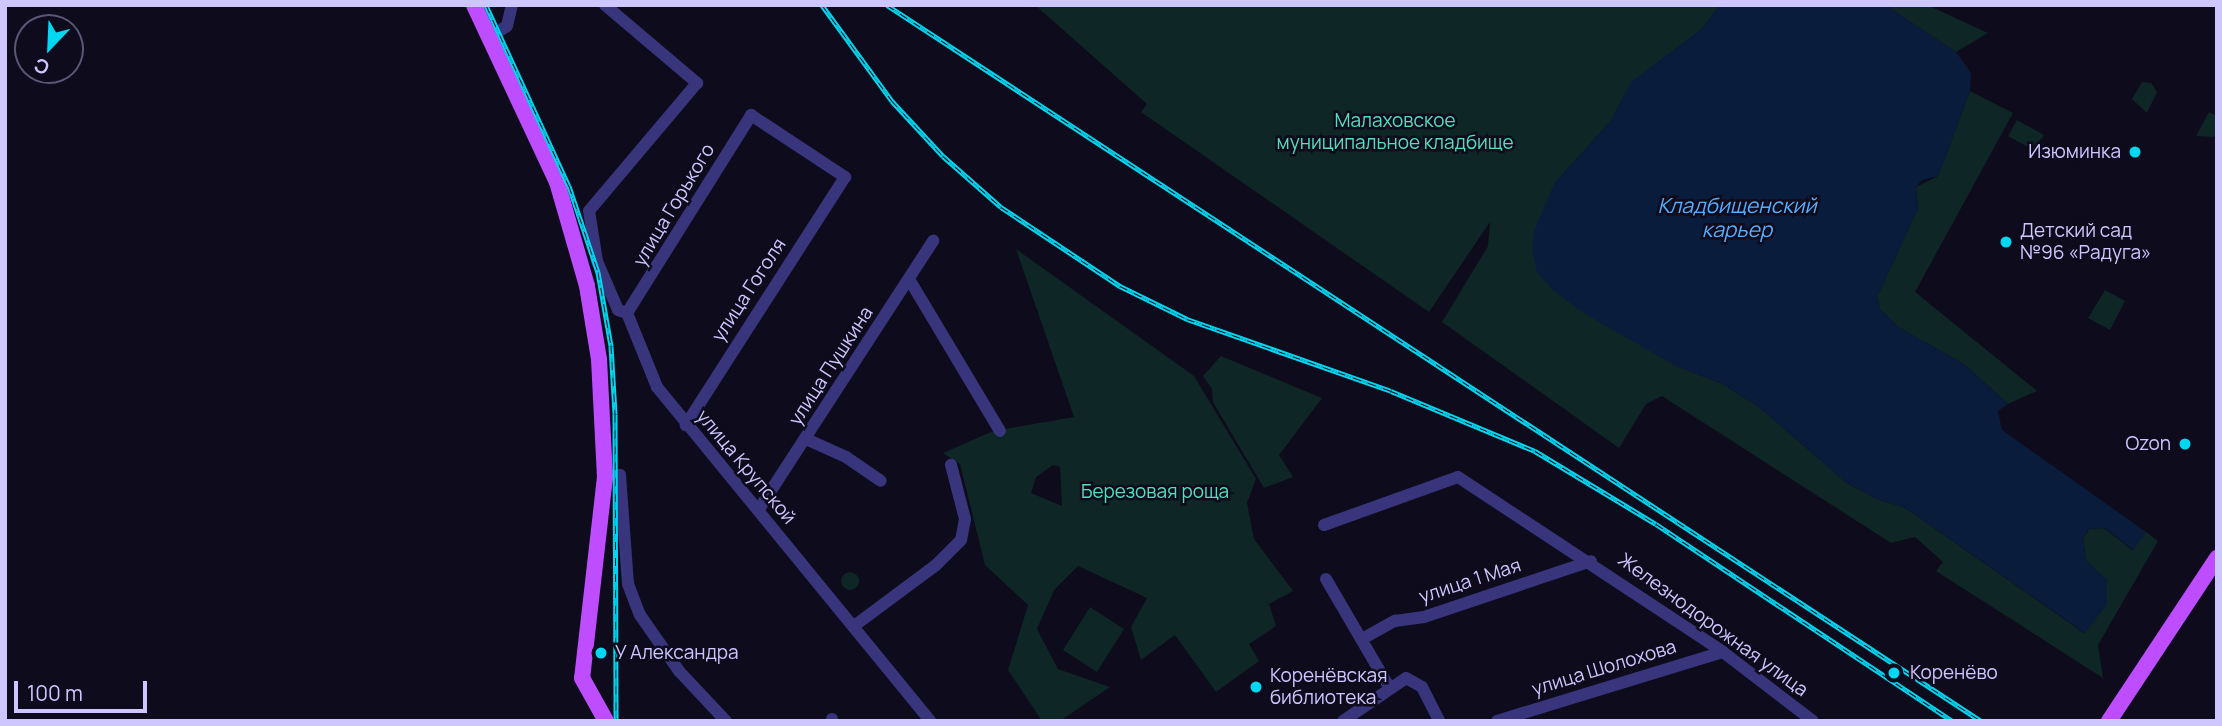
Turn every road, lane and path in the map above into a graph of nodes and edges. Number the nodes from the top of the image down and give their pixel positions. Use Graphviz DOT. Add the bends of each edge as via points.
graph roads {
  1 [pos="474,5"];
  2 [pos="512,5"];
  3 [pos="605,5"];
  4 [pos="490,37"];
  5 [pos="845,177"];
  6 [pos="933,241"];
  7 [pos="909,279"];
  8 [pos="627,313"];
  9 [pos="686,425"];
  10 [pos="1000,431"];
  11 [pos="806,439"];
  12 [pos="951,466"];
  13 [pos="606,477"];
  14 [pos="881,481"];
  15 [pos="759,509"];
  16 [pos="1324,525"];
  17 [pos="2217,558"];
  18 [pos="1591,561"];
  19 [pos="1326,579"];
  20 [pos="854,626"];
  21 [pos="1362,639"];
  22 [pos="1723,652"];
  23 [pos="1389,687"];
  24 [pos="607,721"];
  25 [pos="726,721"];
  26 [pos="930,721"];
  27 [pos="1343,721"];
  28 [pos="1439,721"];
  29 [pos="1497,721"];
  30 [pos="1813,721"];
  31 [pos="2109,721"];
  1 -- 4 [label="main road"];
  2 -- 4 [label="street" via="507,26"];
  3 -- 8 [label="street, улица Крупской" via="697,83 589,211 597,261 618,310"];
  4 -- 13 [label="main road" via="557,182 587,286 599,359"];
  5 -- 8 [label="street, улица Горького" via="751,115"];
  5 -- 9 [label="street, улица Гоголя"];
  6 -- 7 [label="street, улица Пушкина"];
  7 -- 10 [label="street"];
  7 -- 11 [label="street, улица Пушкина"];
  8 -- 9 [label="street, улица Крупской" via="643,362"];
  9 -- 15 [label="street, улица Крупской"];
  11 -- 14 [label="street" via="846,457"];
  11 -- 15 [label="street, улица Пушкина"];
  12 -- 20 [label="street" via="965,519 961,540 936,565"];
  13 -- 24 [label="main road" via="582,678"];
  13 -- 25 [label="street" via="620,475 628,584 640,615 679,671"];
  15 -- 20 [label="street, улица Крупской"];
  16 -- 18 [label="street, Железнодорожная улица" via="1458,477"];
  17 -- 31 [label="main road"];
  18 -- 21 [label="street, улица 1 Мая" via="1424,617 1395,621"];
  18 -- 22 [label="street, Железнодорожная улица"];
  19 -- 21 [label="street"];
  20 -- 26 [label="street, улица Крупской"];
  21 -- 23 [label="street"];
  22 -- 29 [label="street, улица Шолохова"];
  22 -- 30 [label="street, Железнодорожная улица"];
  23 -- 27 [label="street"];
  23 -- 28 [label="street" via="1406,678 1422,687"];
}
